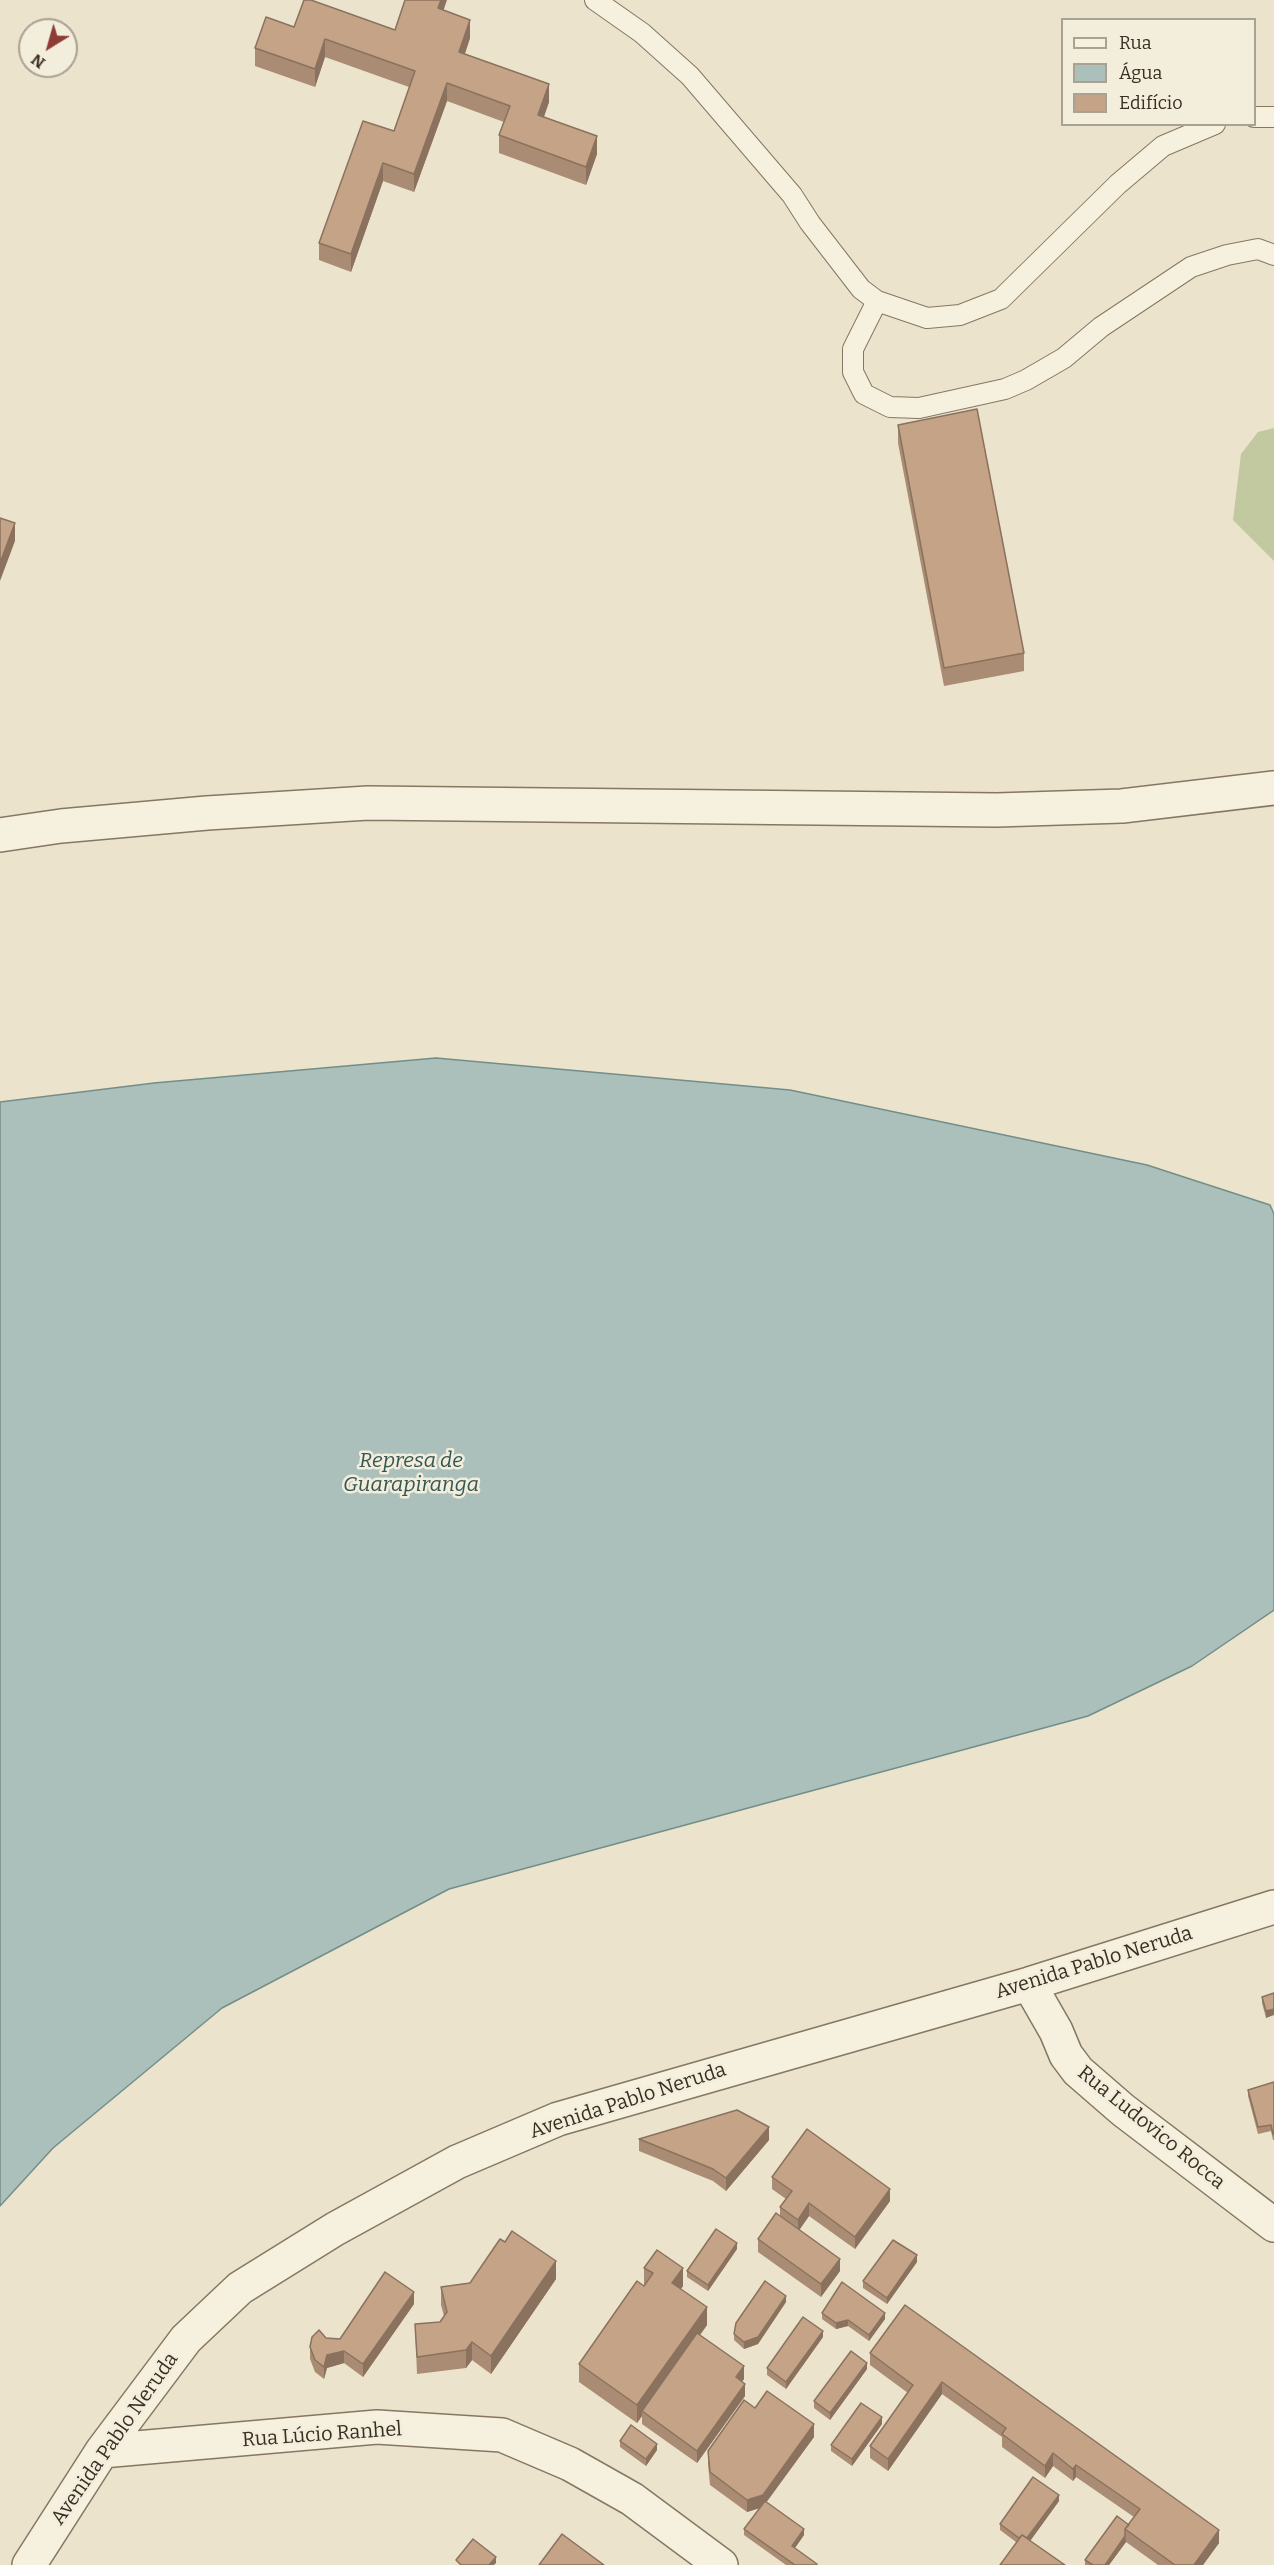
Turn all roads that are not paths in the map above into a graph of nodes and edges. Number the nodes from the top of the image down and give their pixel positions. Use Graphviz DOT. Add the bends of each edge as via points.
graph roads {
  1 [pos="595,0"];
  2 [pos="1256,117"];
  3 [pos="1274,117"];
  4 [pos="1210,126"];
  5 [pos="1274,255"];
  6 [pos="877,301"];
  7 [pos="1274,788"];
  8 [pos="0,835"];
  9 [pos="1274,1907"];
  10 [pos="1029,1984"];
  11 [pos="1274,2225"];
  12 [pos="102,2451"];
  13 [pos="29,2565"];
  14 [pos="722,2565"];
  1 -- 6 [label="lane" via="642,33 690,76 792,195 861,289"];
  2 -- 3 [label="lane"];
  4 -- 6 [label="lane" via="1163,146 1118,184 1001,299 960,315 927,318"];
  5 -- 6 [label="lane" via="1258,249 1191,267 1101,327 1064,358 1026,380 1005,389 919,408 890,407 864,394 853,372 853,350"];
  7 -- 8 [label="street" via="1122,806 997,810 368,803 106,822"];
  9 -- 10 [label="street, Avenida Pablo Neruda"];
  10 -- 11 [label="street, Rua Ludovico Rocca" via="1077,2071"];
  10 -- 12 [label="street, Avenida Pablo Neruda" via="558,2119 457,2162 335,2229 240,2288 186,2339"];
  12 -- 13 [label="street, Avenida Pablo Neruda"];
  12 -- 14 [label="street, Rua Lúcio Ranhel" via="377,2427 502,2435 570,2464 632,2499"];
}
